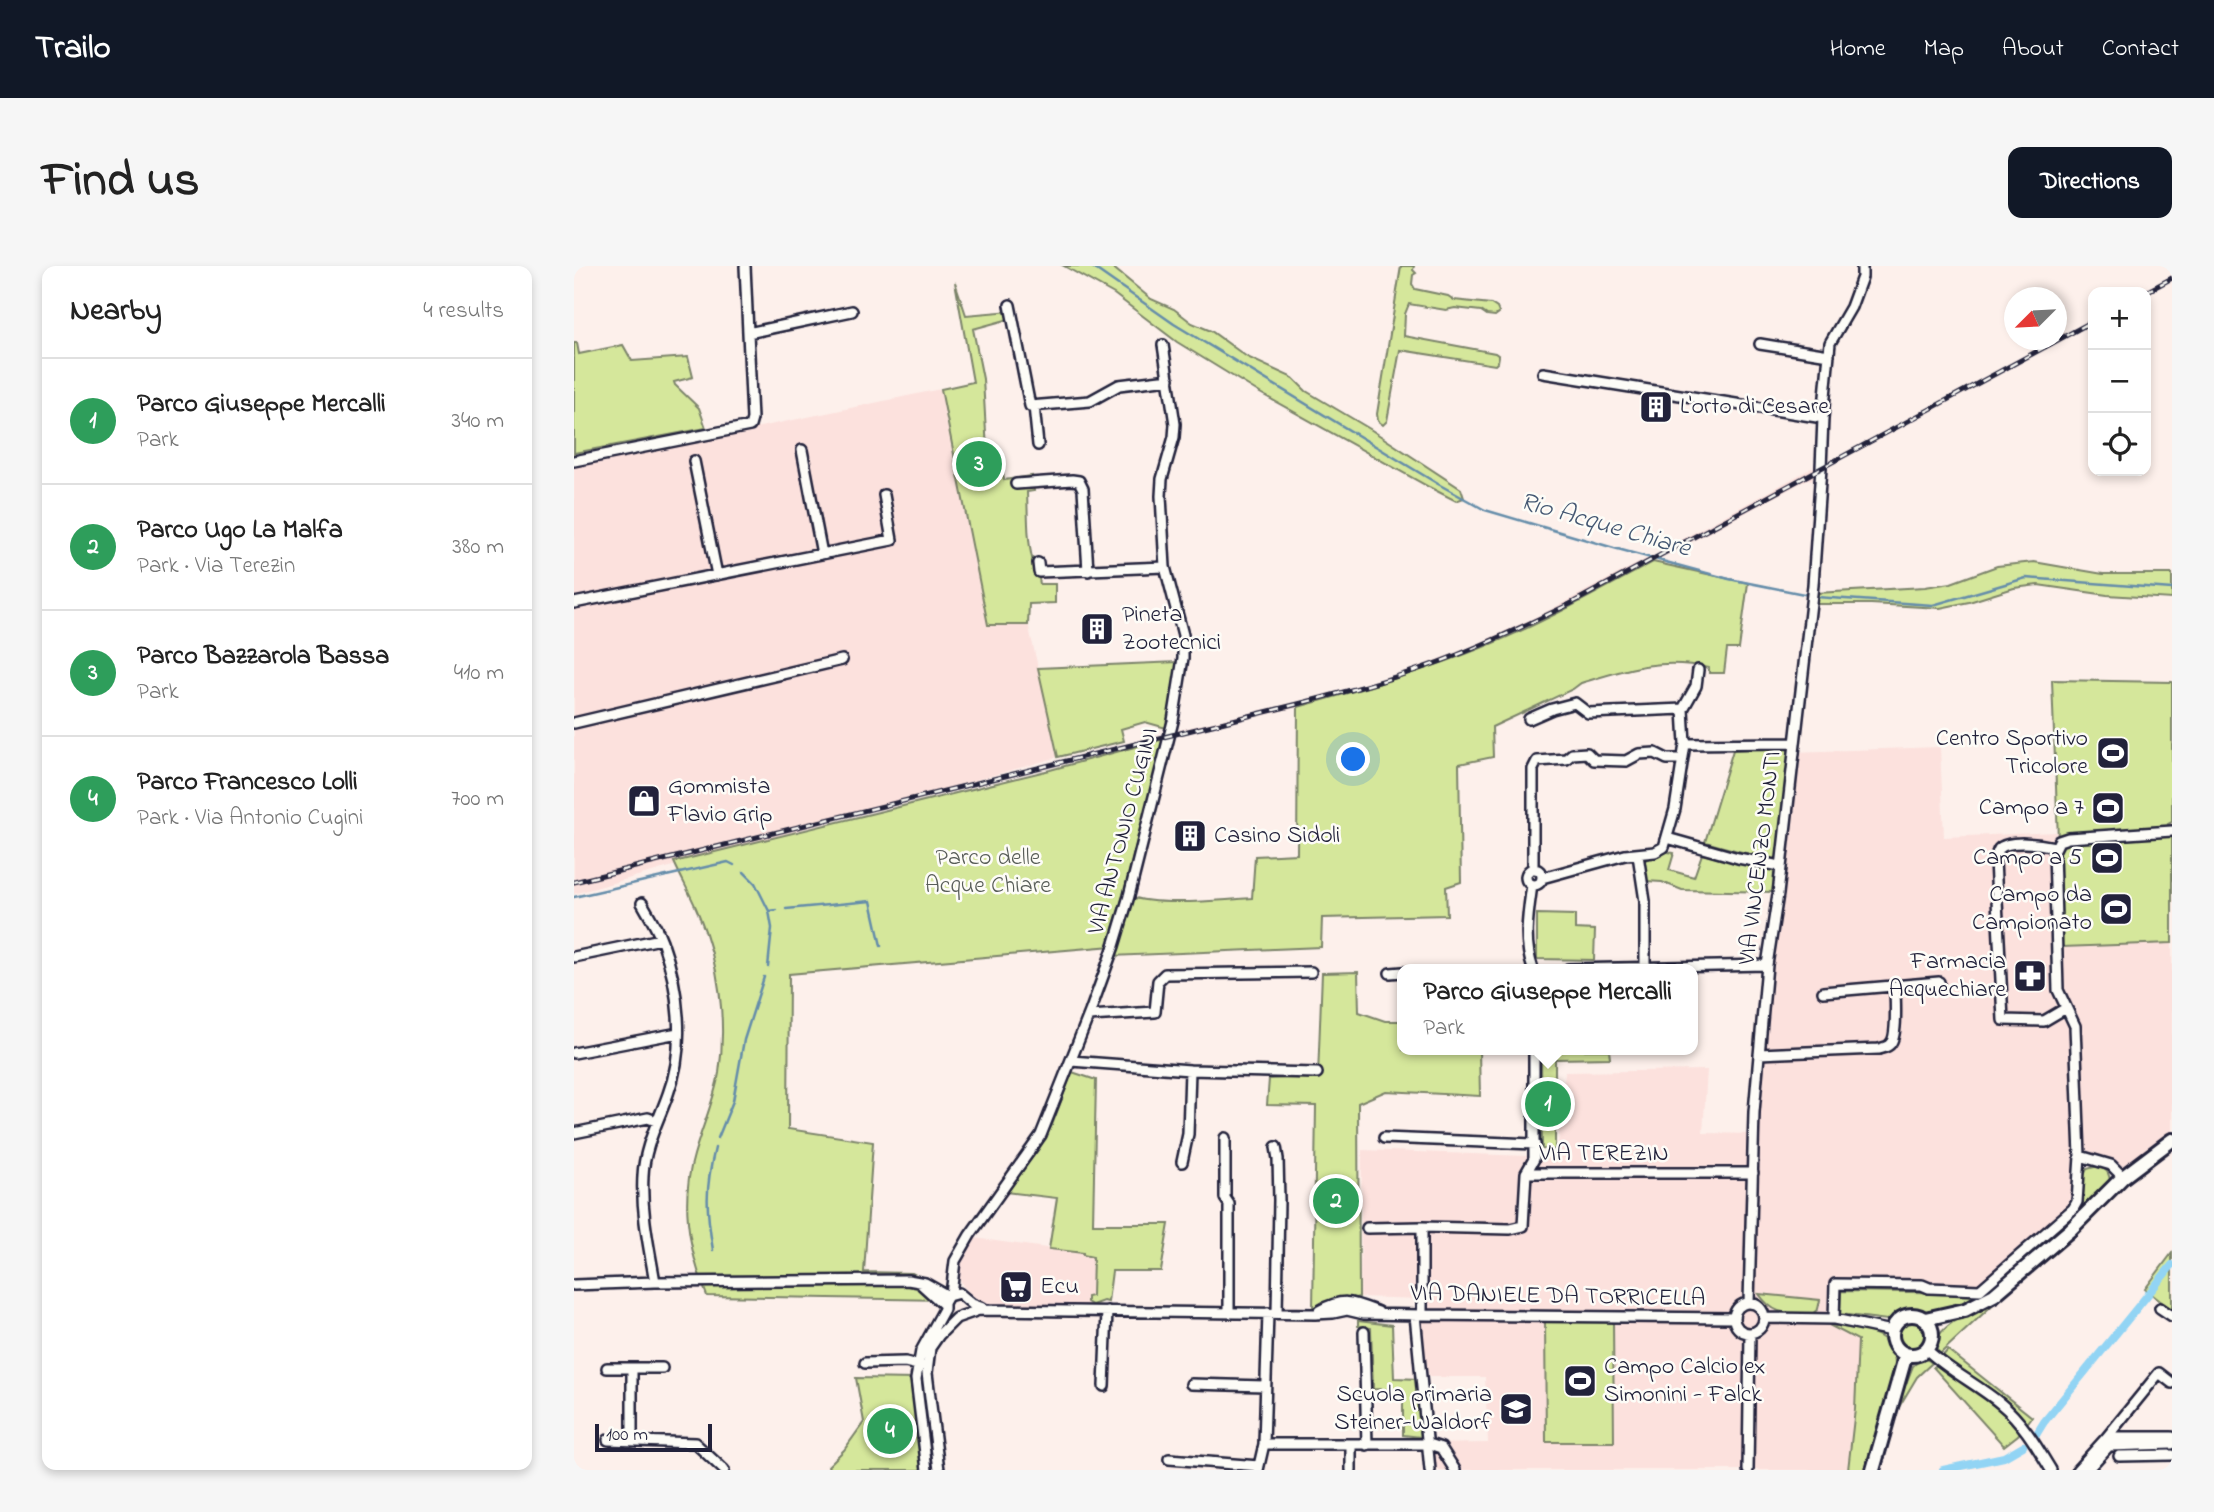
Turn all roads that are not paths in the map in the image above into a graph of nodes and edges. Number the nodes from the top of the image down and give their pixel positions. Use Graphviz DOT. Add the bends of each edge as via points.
graph roads {
  1 [pos="746,266"];
  2 [pos="1862,266"];
  3 [pos="1010,305"];
  4 [pos="852,311"];
  5 [pos="748,333"];
  6 [pos="1760,344"];
  7 [pos="1163,345"];
  8 [pos="1829,355"];
  9 [pos="1543,373"];
  10 [pos="1169,379"];
  11 [pos="1034,406"];
  12 [pos="1823,418"];
  13 [pos="1038,446"];
  14 [pos="802,450"];
  15 [pos="574,461"];
  16 [pos="694,461"];
  17 [pos="1016,484"];
  18 [pos="884,495"];
  19 [pos="822,554"];
  20 [pos="1038,563"];
  21 [pos="1165,568"];
  22 [pos="1088,571"];
  23 [pos="717,575"];
  24 [pos="574,603"];
  25 [pos="842,660"];
  26 [pos="1699,670"];
  27 [pos="1683,709"];
  28 [pos="1529,719"];
  29 [pos="574,723"];
  30 [pos="1793,743"];
  31 [pos="1685,744"];
  32 [pos="1682,759"];
  33 [pos="2172,831"];
  34 [pos="1667,838"];
  35 [pos="2055,847"];
  36 [pos="1638,855"];
  37 [pos="1780,866"];
  38 [pos="1533,869"];
  39 [pos="1542,878"];
  40 [pos="1532,885"];
  41 [pos="642,903"];
  42 [pos="661,939"];
  43 [pos="574,957"];
  44 [pos="1531,964"];
  45 [pos="1645,964"];
  46 [pos="1767,965"];
  47 [pos="1698,967"];
  48 [pos="1311,972"];
  49 [pos="1397,972"];
  50 [pos="1390,973"];
  51 [pos="1939,982"];
  52 [pos="1895,986"];
  53 [pos="1823,992"];
  54 [pos="2066,1008"];
  55 [pos="1089,1016"];
  56 [pos="678,1032"];
  57 [pos="574,1053"];
  58 [pos="1759,1054"];
  59 [pos="1534,1055"];
  60 [pos="1071,1061"];
  61 [pos="1190,1070"];
  62 [pos="1317,1073"];
  63 [pos="656,1121"];
  64 [pos="574,1133"];
  65 [pos="1224,1138"];
  66 [pos="1384,1138"];
  67 [pos="2172,1140"];
  68 [pos="1535,1144"];
  69 [pos="1276,1147"];
  70 [pos="2080,1156"];
  71 [pos="1182,1161"];
  72 [pos="1526,1173"];
  73 [pos="1753,1173"];
  74 [pos="2123,1177"];
  75 [pos="1422,1227"];
  76 [pos="1367,1228"];
  77 [pos="954,1273"];
  78 [pos="655,1282"];
  79 [pos="918,1282"];
  80 [pos="574,1285"];
  81 [pos="950,1295"];
  82 [pos="966,1298"];
  83 [pos="1749,1303"];
  84 [pos="944,1307"];
  85 [pos="2160,1308"];
  86 [pos="988,1309"];
  87 [pos="1965,1310"];
  88 [pos="1107,1311"];
  89 [pos="1229,1312"];
  90 [pos="1273,1313"];
  91 [pos="1418,1315"];
  92 [pos="2172,1316"];
  93 [pos="960,1317"];
  94 [pos="1734,1318"];
  95 [pos="1764,1318"];
  96 [pos="1834,1319"];
  97 [pos="1925,1320"];
  98 [pos="1892,1331"];
  99 [pos="1364,1332"];
  100 [pos="1750,1333"];
  101 [pos="1932,1335"];
  102 [pos="1926,1349"];
  103 [pos="1906,1354"];
  104 [pos="865,1363"];
  105 [pos="922,1366"];
  106 [pos="632,1367"];
  107 [pos="607,1368"];
  108 [pos="662,1368"];
  109 [pos="2172,1383"];
  110 [pos="1191,1384"];
  111 [pos="1104,1386"];
  112 [pos="1265,1386"];
  113 [pos="2107,1437"];
  114 [pos="2172,1437"];
  115 [pos="608,1440"];
  116 [pos="632,1440"];
  117 [pos="1264,1444"];
  118 [pos="1429,1444"];
  119 [pos="2172,1444"];
  120 [pos="1351,1445"];
  121 [pos="1367,1445"];
  122 [pos="2172,1455"];
  123 [pos="2119,1456"];
  124 [pos="1169,1459"];
  125 [pos="1258,1468"];
  126 [pos="724,1470"];
  127 [pos="927,1470"];
  128 [pos="939,1470"];
  129 [pos="1352,1470"];
  130 [pos="1430,1470"];
  131 [pos="1455,1470"];
  132 [pos="1748,1470"];
  133 [pos="1873,1470"];
  134 [pos="2051,1470"];
  135 [pos="2077,1470"];
  136 [pos="2087,1470"];
  1 -- 5 [label="street"];
  2 -- 8 [label="street, VIA VINCENZO MONTI" via="1862,278 1830,343"];
  3 -- 11 [label="street" via="1030,406"];
  4 -- 5 [label="street"];
  5 -- 15 [label="street" via="750,426"];
  6 -- 8 [label="street"];
  7 -- 10 [label="street, VIA ANTONIO CUGINI"];
  8 -- 12 [label="street, VIA VINCENZO MONTI"];
  9 -- 12 [label="street"];
  10 -- 11 [label="street" via="1119,385 1090,401"];
  10 -- 21 [label="street, VIA ANTONIO CUGINI" via="1175,424 1162,479"];
  11 -- 13 [label="street"];
  12 -- 30 [label="street, VIA VINCENZO MONTI" via="1813,585"];
  14 -- 19 [label="street"];
  16 -- 23 [label="street"];
  17 -- 22 [label="street" via="1079,481"];
  18 -- 19 [label="street" via="892,540"];
  19 -- 23 [label="street"];
  20 -- 22 [label="street" via="1039,572"];
  21 -- 22 [label="street"];
  21 -- 55 [label="street, VIA ANTONIO CUGINI" via="1182,635 1178,695 1129,896"];
  23 -- 24 [label="street"];
  25 -- 29 [label="street"];
  26 -- 27 [label="street"];
  27 -- 28 [label="street" via="1588,713 1575,703"];
  27 -- 31 [label="street"];
  30 -- 31 [label="street"];
  30 -- 37 [label="street, VIA VINCENZO MONTI"];
  31 -- 32 [label="street"];
  32 -- 34 [label="street"];
  32 -- 38 [label="street" via="1655,753 1626,761 1594,760 1587,753 1537,761 1533,769"];
  33 -- 35 [label="street" via="2068,838"];
  34 -- 36 [label="street" via="1664,847"];
  34 -- 37 [label="street"];
  35 -- 54 [label="street" via="2059,990"];
  35 -- 54 [label="street" via="2007,845 1994,860 2003,1020 2044,1021"];
  36 -- 39 [label="street"];
  36 -- 45 [label="street" via="1645,901"];
  37 -- 46 [label="street, VIA VINCENZO MONTI"];
  38 -- 39 [label="street"];
  38 -- 40 [label="street" via="1527,875"];
  39 -- 40 [label="street"];
  40 -- 44 [label="street" via="1527,919"];
  41 -- 42 [label="street"];
  42 -- 43 [label="street"];
  42 -- 56 [label="street" via="672,972"];
  46 -- 47 [label="street"];
  46 -- 58 [label="street, VIA VINCENZO MONTI"];
  48 -- 55 [label="street" via="1165,974 1158,981 1155,1013"];
  49 -- 50 [label="street"];
  51 -- 52 [label="street"];
  52 -- 53 [label="street"];
  52 -- 58 [label="street" via="1895,1034 1886,1047"];
  54 -- 70 [label="street" via="2075,1026"];
  55 -- 60 [label="street, VIA ANTONIO CUGINI"];
  56 -- 57 [label="street"];
  56 -- 63 [label="street" via="669,1093"];
  58 -- 73 [label="street, VIA VINCENZO MONTI"];
  59 -- 68 [label="street"];
  60 -- 61 [label="street"];
  60 -- 77 [label="street, VIA ANTONIO CUGINI" via="1041,1135 970,1235 955,1261"];
  61 -- 62 [label="street"];
  61 -- 71 [label="street" via="1188,1135"];
  63 -- 64 [label="street" via="648,1118"];
  63 -- 78 [label="street" via="643,1174"];
  65 -- 89 [label="street"];
  66 -- 68 [label="street"];
  67 -- 74 [label="main road"];
  68 -- 72 [label="street"];
  69 -- 90 [label="street" via="1279,1200"];
  70 -- 74 [label="street" via="2111,1165"];
  70 -- 96 [label="street" via="2073,1209 1980,1290 1835,1283"];
  72 -- 73 [label="street, VIA TEREZIN"];
  72 -- 75 [label="street, VIA TEREZIN" via="1522,1226"];
  73 -- 83 [label="street, VIA VINCENZO MONTI"];
  74 -- 87 [label="main road" via="2019,1275"];
  75 -- 76 [label="street, VIA TEREZIN"];
  75 -- 91 [label="street"];
  77 -- 81 [label="street, VIA ANTONIO CUGINI"];
  77 -- 82 [label="street"];
  78 -- 79 [label="street"];
  78 -- 80 [label="street"];
  79 -- 81 [label="street"];
  79 -- 84 [label="street"];
  81 -- 82 [label="street"];
  81 -- 84 [label="street, VIA ANTONIO CUGINI"];
  82 -- 86 [label="street, VIA DANIELE DA TORRICELLA"];
  82 -- 93 [label="street, VIA ANTONIO CUGINI" via="968,1309"];
  83 -- 94 [label="street" via="1740,1306"];
  83 -- 95 [label="street" via="1762,1309"];
  84 -- 93 [label="street" via="948,1316"];
  84 -- 105 [label="street, VIA ANTONIO CUGINI" via="921,1351"];
  85 -- 92 [label="street"];
  86 -- 88 [label="street, VIA DANIELE DA TORRICELLA"];
  86 -- 93 [label="street, VIA DANIELE DA TORRICELLA"];
  87 -- 97 [label="main road"];
  87 -- 101 [label="main road"];
  88 -- 89 [label="street, VIA DANIELE DA TORRICELLA"];
  88 -- 111 [label="street"];
  89 -- 90 [label="street, VIA DANIELE DA TORRICELLA"];
  90 -- 91 [label="street, VIA DANIELE DA TORRICELLA" via="1315,1314 1344,1301 1383,1313"];
  90 -- 112 [label="street"];
  91 -- 94 [label="street, VIA DANIELE DA TORRICELLA"];
  91 -- 118 [label="street"];
  93 -- 105 [label="street, VIA ANTONIO CUGINI" via="939,1335"];
  94 -- 100 [label="street" via="1740,1331"];
  95 -- 96 [label="street"];
  95 -- 100 [label="street" via="1762,1327"];
  96 -- 98 [label="street"];
  97 -- 98 [label="main road" via="1903,1317"];
  97 -- 101 [label="main road"];
  98 -- 103 [label="main road" via="1896,1347"];
  99 -- 121 [label="street"];
  100 -- 132 [label="street"];
  101 -- 102 [label="main road"];
  102 -- 103 [label="main road"];
  102 -- 134 [label="street" via="2004,1406"];
  103 -- 133 [label="main road"];
  104 -- 105 [label="street"];
  105 -- 127 [label="street, VIA ANTONIO CUGINI" via="916,1379"];
  105 -- 128 [label="street, VIA ANTONIO CUGINI"];
  106 -- 107 [label="street"];
  106 -- 108 [label="street"];
  106 -- 116 [label="street"];
  109 -- 113 [label="street" via="2160,1373"];
  110 -- 112 [label="street"];
  112 -- 117 [label="street"];
  113 -- 114 [label="street"];
  113 -- 135 [label="street"];
  115 -- 116 [label="street"];
  116 -- 126 [label="street" via="695,1443"];
  117 -- 120 [label="street"];
  117 -- 125 [label="street"];
  118 -- 121 [label="street"];
  118 -- 130 [label="street"];
  118 -- 131 [label="street" via="1441,1448"];
  119 -- 136 [label="street" via="2109,1446"];
  120 -- 121 [label="street"];
  120 -- 129 [label="street"];
  122 -- 123 [label="street"];
  124 -- 125 [label="street"];
}
